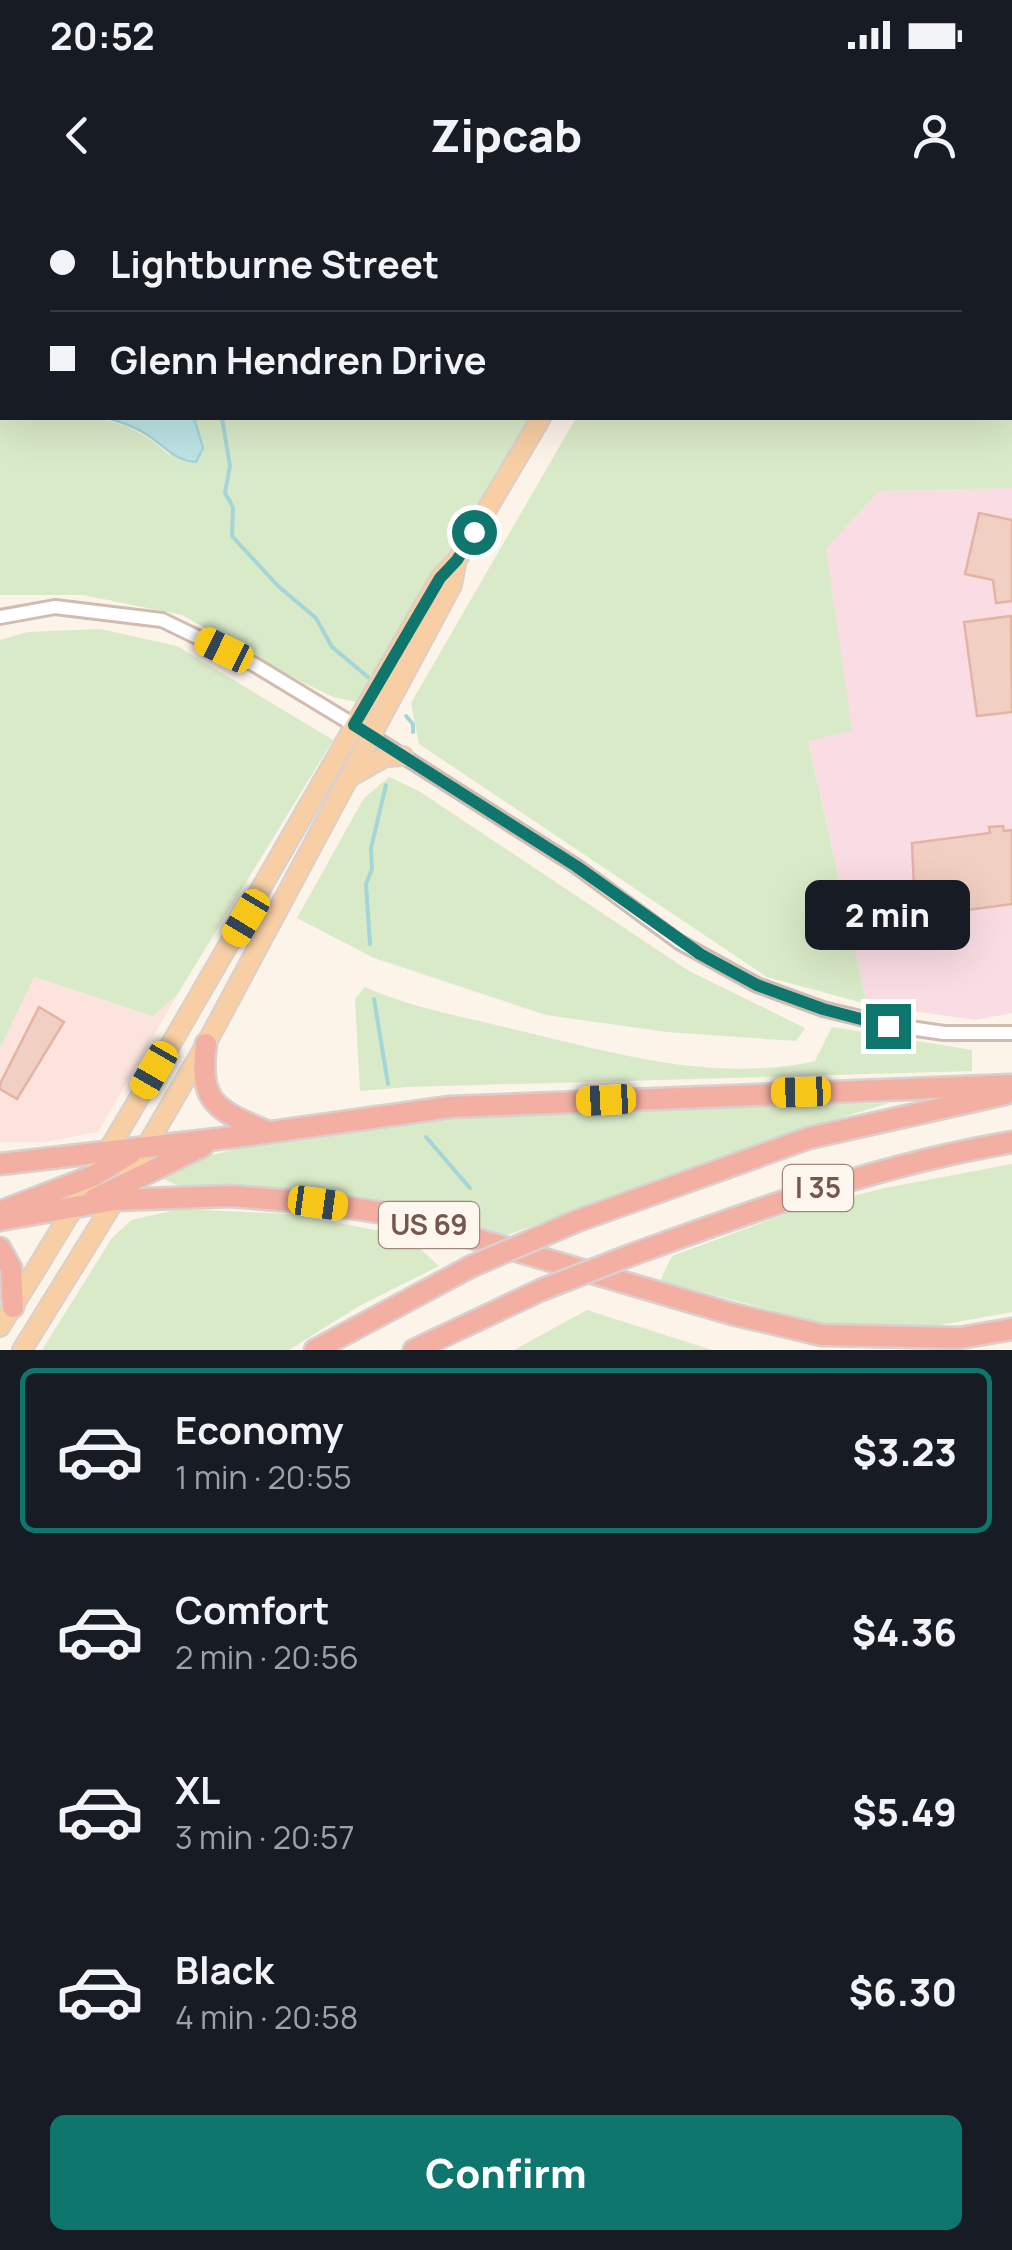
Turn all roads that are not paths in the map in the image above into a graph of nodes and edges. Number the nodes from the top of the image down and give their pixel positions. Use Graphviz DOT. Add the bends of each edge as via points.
graph roads {
  1 [pos="540,420"];
  2 [pos="0,617"];
  3 [pos="362,730"];
  4 [pos="402,756"];
  5 [pos="346,780"];
  6 [pos="1012,1033"];
  7 [pos="206,1044"];
  8 [pos="1012,1085"];
  9 [pos="1012,1093"];
  10 [pos="270,1132"];
  11 [pos="218,1139"];
  12 [pos="1012,1142"];
  13 [pos="144,1146"];
  14 [pos="105,1154"];
  15 [pos="0,1164"];
  16 [pos="92,1176"];
  17 [pos="120,1191"];
  18 [pos="74,1209"];
  19 [pos="0,1212"];
  20 [pos="0,1220"];
  21 [pos="0,1248"];
  22 [pos="13,1307"];
  23 [pos="0,1327"];
  24 [pos="1012,1330"];
  25 [pos="22,1350"];
  26 [pos="315,1350"];
  27 [pos="414,1350"];
  1 -- 3 [label="main road" via="457,560 452,585"];
  2 -- 3 [label="street" via="54,607 162,620 255,665"];
  3 -- 4 [label="street"];
  3 -- 5 [label="main road"];
  3 -- 14 [label="main road"];
  4 -- 5 [label="main road" via="384,757"];
  4 -- 6 [label="street" via="576,866 679,942 757,985 888,1026"];
  5 -- 7 [label="main road"];
  7 -- 10 [label="highway" via="205,1086 213,1103"];
  7 -- 13 [label="main road"];
  8 -- 10 [label="highway" via="450,1107"];
  9 -- 26 [label="highway, I 35, bridge" via="809,1138 577,1221 472,1266"];
  10 -- 11 [label="highway"];
  11 -- 13 [label="highway"];
  11 -- 17 [label="highway"];
  12 -- 27 [label="highway, I 35, bridge" via="810,1190 541,1290"];
  13 -- 14 [label="highway"];
  13 -- 16 [label="highway"];
  13 -- 17 [label="main road"];
  14 -- 15 [label="highway"];
  14 -- 16 [label="main road"];
  16 -- 18 [label="main road"];
  16 -- 19 [label="highway"];
  17 -- 18 [label="highway, US 69"];
  17 -- 24 [label="highway, US 69" via="391,1214 822,1336 959,1338"];
  17 -- 25 [label="main road"];
  18 -- 20 [label="highway, US 69"];
  18 -- 22 [label="main road"];
  21 -- 22 [label="highway" via="11,1268"];
  22 -- 23 [label="main road"];
}
